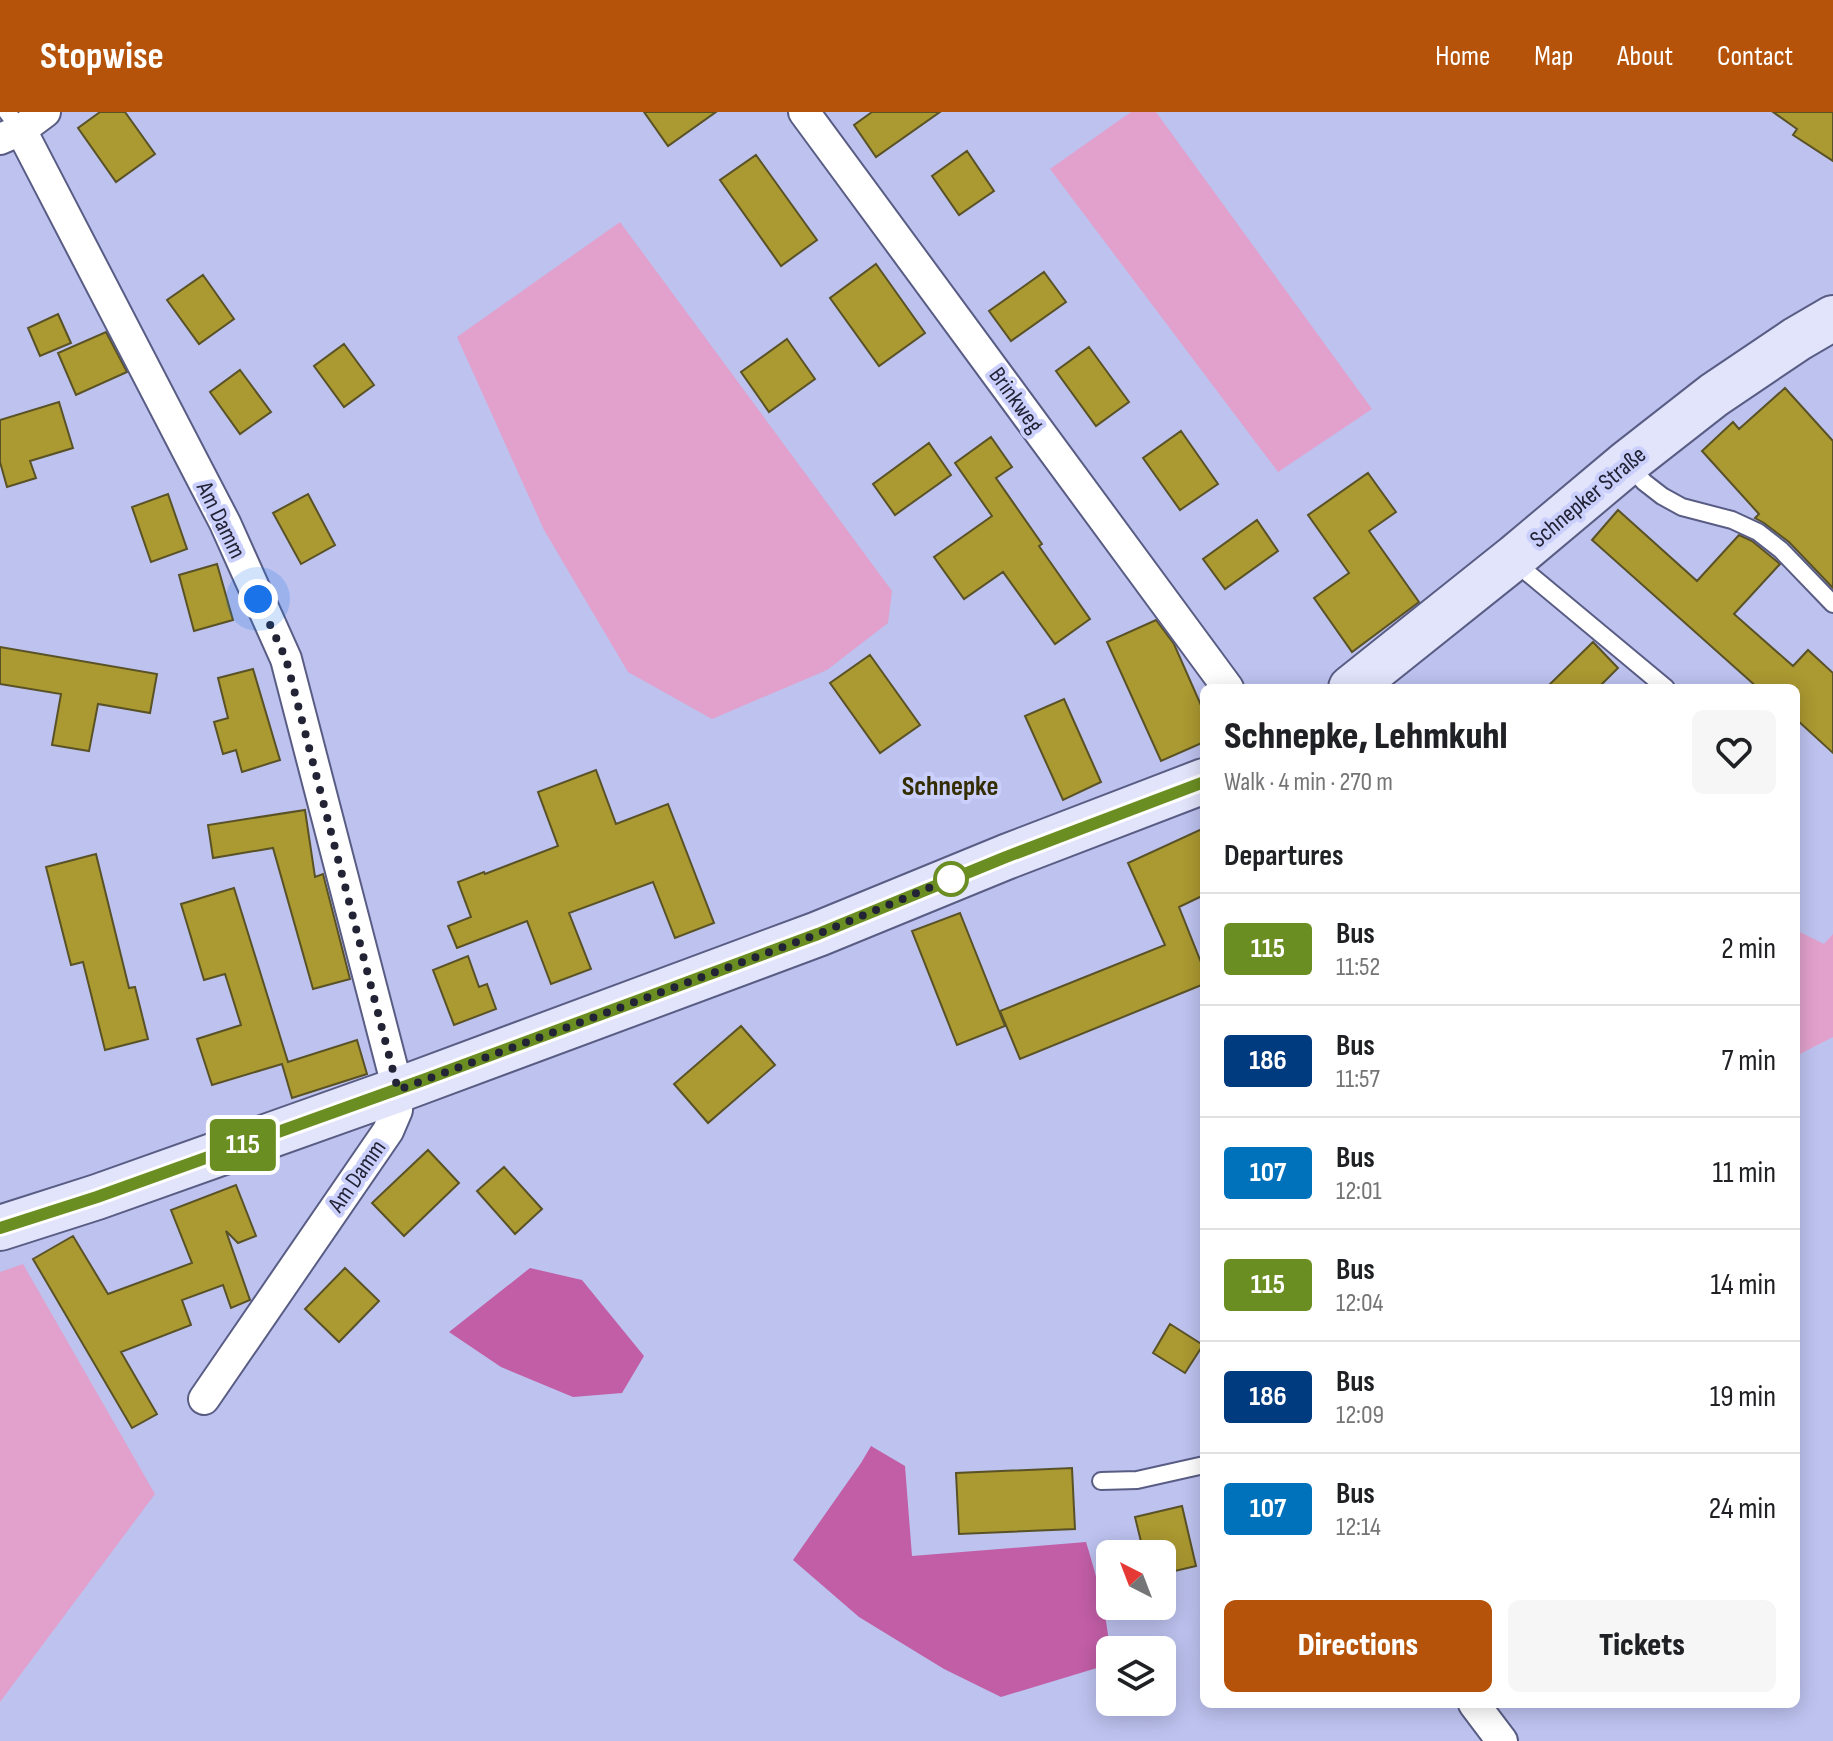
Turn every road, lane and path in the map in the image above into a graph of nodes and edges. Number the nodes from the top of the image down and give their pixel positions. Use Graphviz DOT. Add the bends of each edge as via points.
graph roads {
  1 [pos="45,112"];
  2 [pos="804,112"];
  3 [pos="9,127"];
  4 [pos="1833,318"];
  5 [pos="1627,463"];
  6 [pos="1515,557"];
  7 [pos="1833,604"];
  8 [pos="1225,684"];
  9 [pos="1356,684"];
  10 [pos="1661,684"];
  11 [pos="1200,783"];
  12 [pos="398,1090"];
  13 [pos="0,1228"];
  14 [pos="204,1399"];
  15 [pos="1200,1466"];
  16 [pos="1101,1481"];
  17 [pos="1477,1708"];
  18 [pos="1502,1741"];
  1 -- 3 [label="street"];
  2 -- 8 [label="street, Brinkweg"];
  3 -- 12 [label="street, Am Damm" via="225,523 286,659"];
  4 -- 5 [label="main road, Schnepker Straße" via="1714,395"];
  5 -- 6 [label="main road, Schnepker Straße"];
  5 -- 7 [label="lane" via="1644,482 1682,507 1758,532"];
  6 -- 9 [label="main road, Schnepker Straße"];
  6 -- 10 [label="lane"];
  11 -- 12 [label="main road" via="818,934"];
  12 -- 13 [label="main road"];
  12 -- 14 [label="street, Am Damm" via="388,1131"];
  15 -- 16 [label="lane" via="1137,1480"];
  17 -- 18 [label="street"];
}
